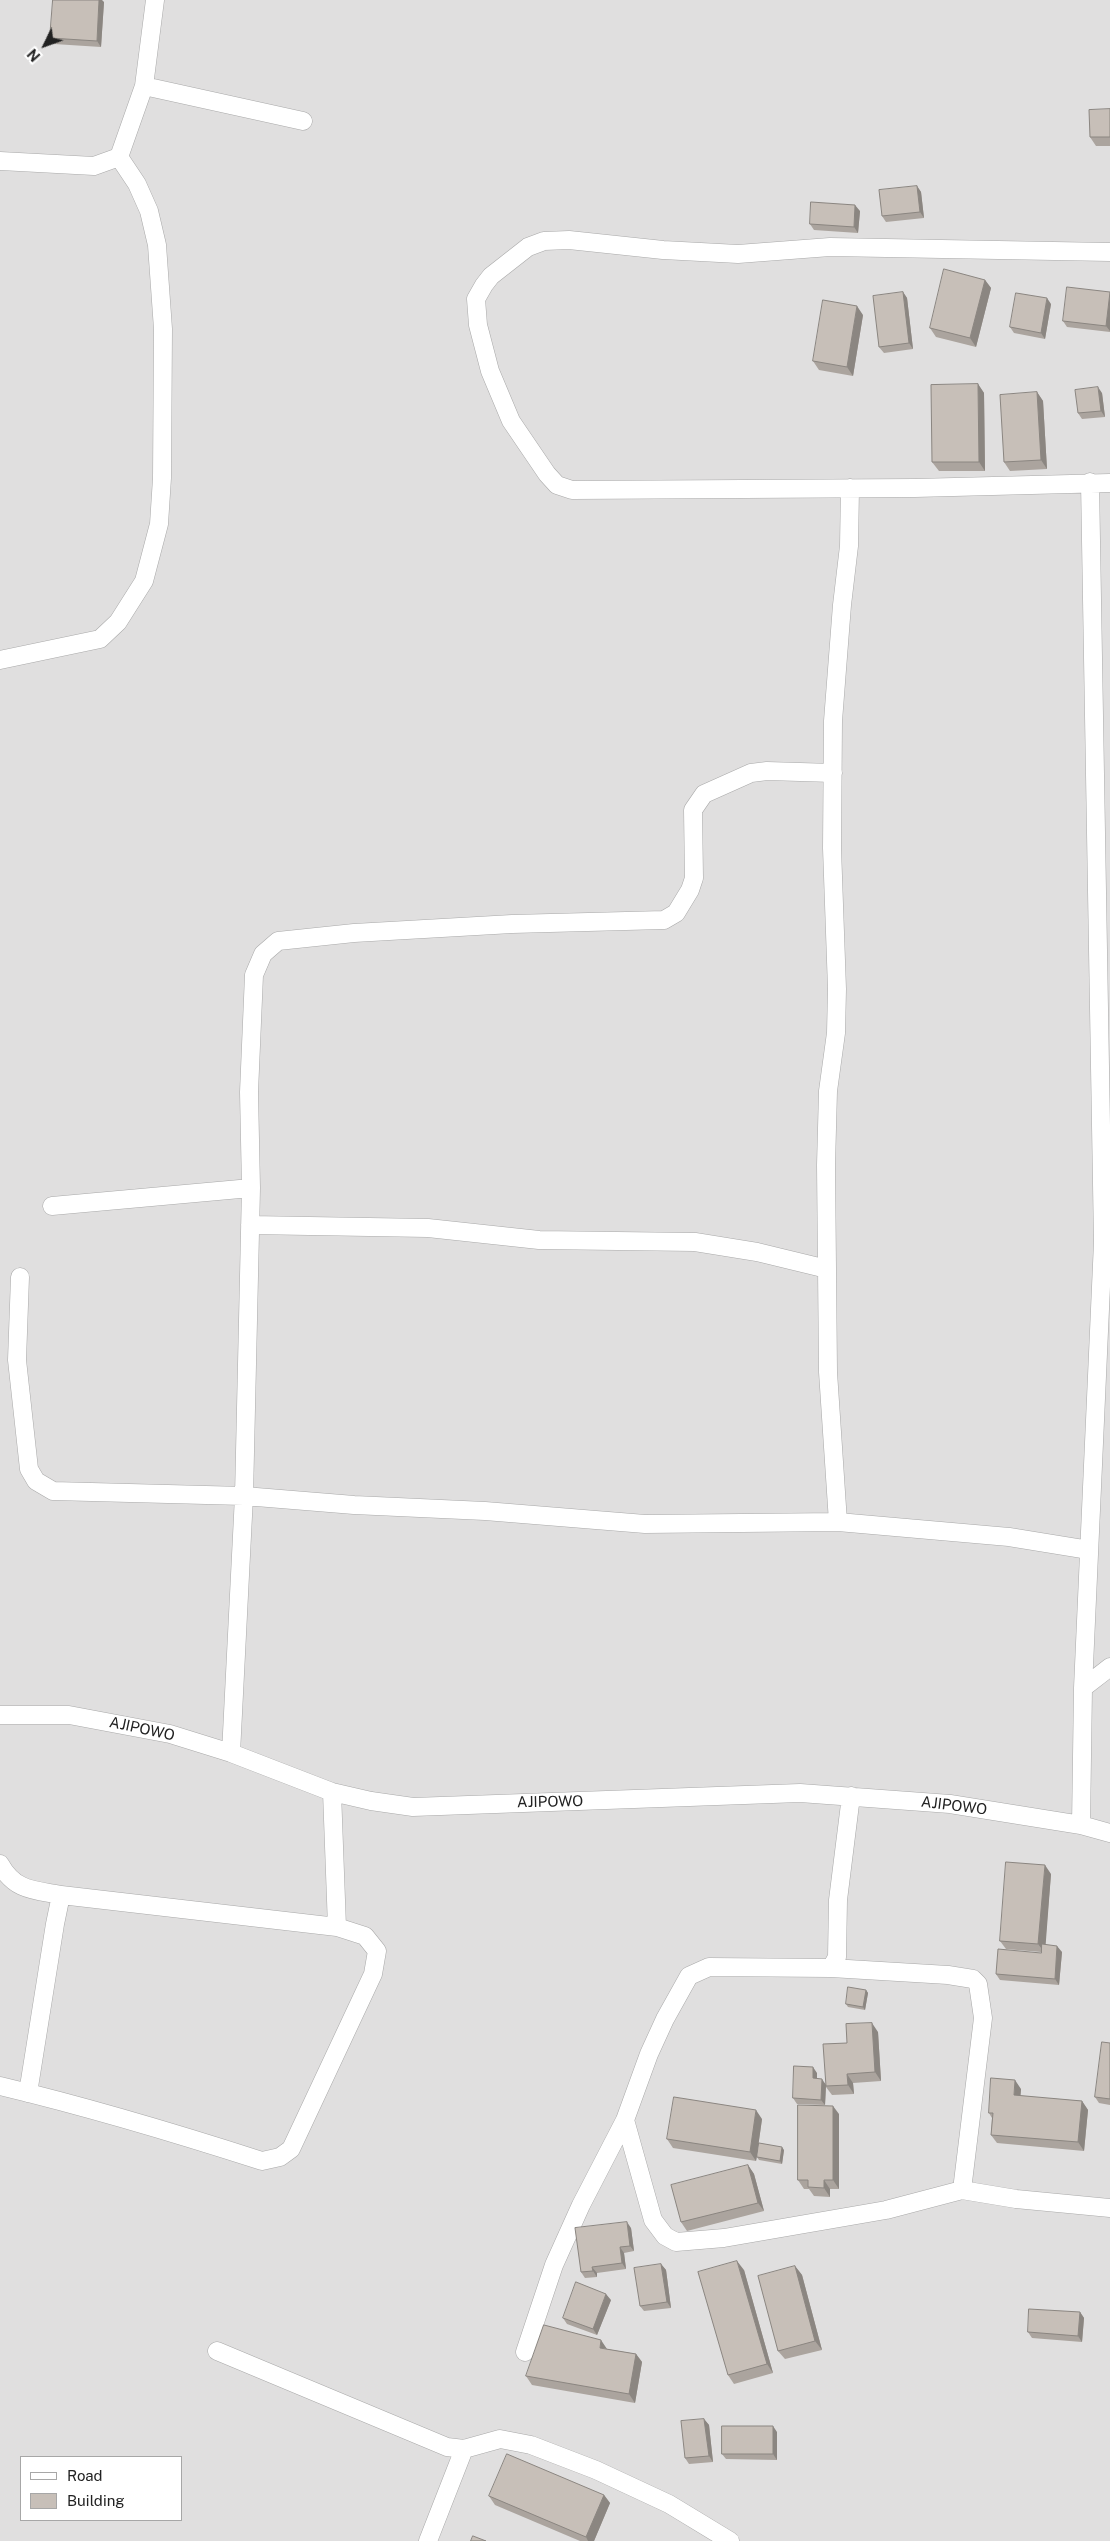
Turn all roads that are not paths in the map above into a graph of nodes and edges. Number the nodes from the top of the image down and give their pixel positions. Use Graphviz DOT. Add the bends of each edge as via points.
graph roads {
  1 [pos="155,0"];
  2 [pos="144,86"];
  3 [pos="303,121"];
  4 [pos="119,157"];
  5 [pos="0,161"];
  6 [pos="1110,252"];
  7 [pos="1090,482"];
  8 [pos="1110,483"];
  9 [pos="850,488"];
  10 [pos="0,660"];
  11 [pos="833,773"];
  12 [pos="1103,797"];
  13 [pos="251,1188"];
  14 [pos="1106,1190"];
  15 [pos="52,1206"];
  16 [pos="250,1225"];
  17 [pos="827,1269"];
  18 [pos="20,1277"];
  19 [pos="244,1496"];
  20 [pos="838,1522"];
  21 [pos="1089,1550"];
  22 [pos="1110,1668"];
  23 [pos="1084,1688"];
  24 [pos="0,1715"];
  25 [pos="231,1753"];
  26 [pos="332,1792"];
  27 [pos="851,1796"];
  28 [pos="1080,1825"];
  29 [pos="1110,1833"];
  30 [pos="0,1864"];
  31 [pos="61,1895"];
  32 [pos="337,1927"];
  33 [pos="831,1968"];
  34 [pos="0,2086"];
  35 [pos="28,2093"];
  36 [pos="625,2120"];
  37 [pos="962,2190"];
  38 [pos="1110,2208"];
  39 [pos="217,2351"];
  40 [pos="525,2352"];
  41 [pos="464,2449"];
  42 [pos="428,2541"];
  43 [pos="730,2541"];
  1 -- 2 [label="street"];
  2 -- 3 [label="street"];
  2 -- 4 [label="street"];
  4 -- 5 [label="street" via="94,166"];
  4 -- 10 [label="street" via="137,184 149,211 157,246 163,329 159,524 144,581 118,622 100,639"];
  6 -- 9 [label="street" via="830,247 738,254 569,240 544,241 528,247 491,276 476,299 478,325 490,371 511,421 557,485 572,490"];
  7 -- 8 [label="street"];
  7 -- 9 [label="street"];
  7 -- 12 [label="street"];
  9 -- 11 [label="street" via="849,546 833,721"];
  11 -- 13 [label="street" via="751,773 704,794 693,810 694,878 676,913 664,920 502,924 278,941 264,954 254,975 248,1092"];
  11 -- 17 [label="street" via="837,989 826,1165"];
  12 -- 14 [label="street"];
  13 -- 15 [label="street"];
  13 -- 16 [label="street"];
  14 -- 21 [label="street"];
  16 -- 17 [label="street" via="428,1228 539,1240 695,1242 757,1252"];
  16 -- 19 [label="street"];
  17 -- 20 [label="street" via="828,1372"];
  18 -- 19 [label="street" via="17,1360 29,1469 36,1481 53,1491"];
  19 -- 20 [label="street" via="646,1524"];
  19 -- 25 [label="street"];
  20 -- 21 [label="street" via="1009,1537"];
  21 -- 23 [label="street"];
  22 -- 23 [label="street"];
  23 -- 28 [label="street"];
  24 -- 25 [label="street, AJIPOWO" via="69,1715 170,1734"];
  25 -- 26 [label="street, AJIPOWO"];
  26 -- 27 [label="street, AJIPOWO" via="413,1807 800,1793"];
  26 -- 32 [label="street"];
  27 -- 28 [label="street, AJIPOWO" via="950,1804"];
  27 -- 33 [label="street" via="838,1900 837,1957"];
  28 -- 29 [label="street, AJIPOWO"];
  30 -- 31 [label="street" via="7,1877 24,1888"];
  31 -- 32 [label="street"];
  31 -- 35 [label="street"];
  32 -- 35 [label="street" via="365,1936 376,1951 372,1974 291,2149 280,2158 262,2161 117,2115"];
  33 -- 36 [label="street" via="709,1967 689,1976 649,2054"];
  33 -- 37 [label="street" via="948,1975 973,1979 978,1984 983,2018"];
  34 -- 35 [label="street"];
  36 -- 37 [label="street" via="653,2220 665,2236 676,2242 724,2238 886,2210"];
  36 -- 40 [label="street" via="554,2265"];
  37 -- 38 [label="street"];
  39 -- 41 [label="street" via="447,2447"];
  41 -- 42 [label="street"];
  41 -- 43 [label="street" via="500,2439 531,2445 596,2470 669,2504"];
}
